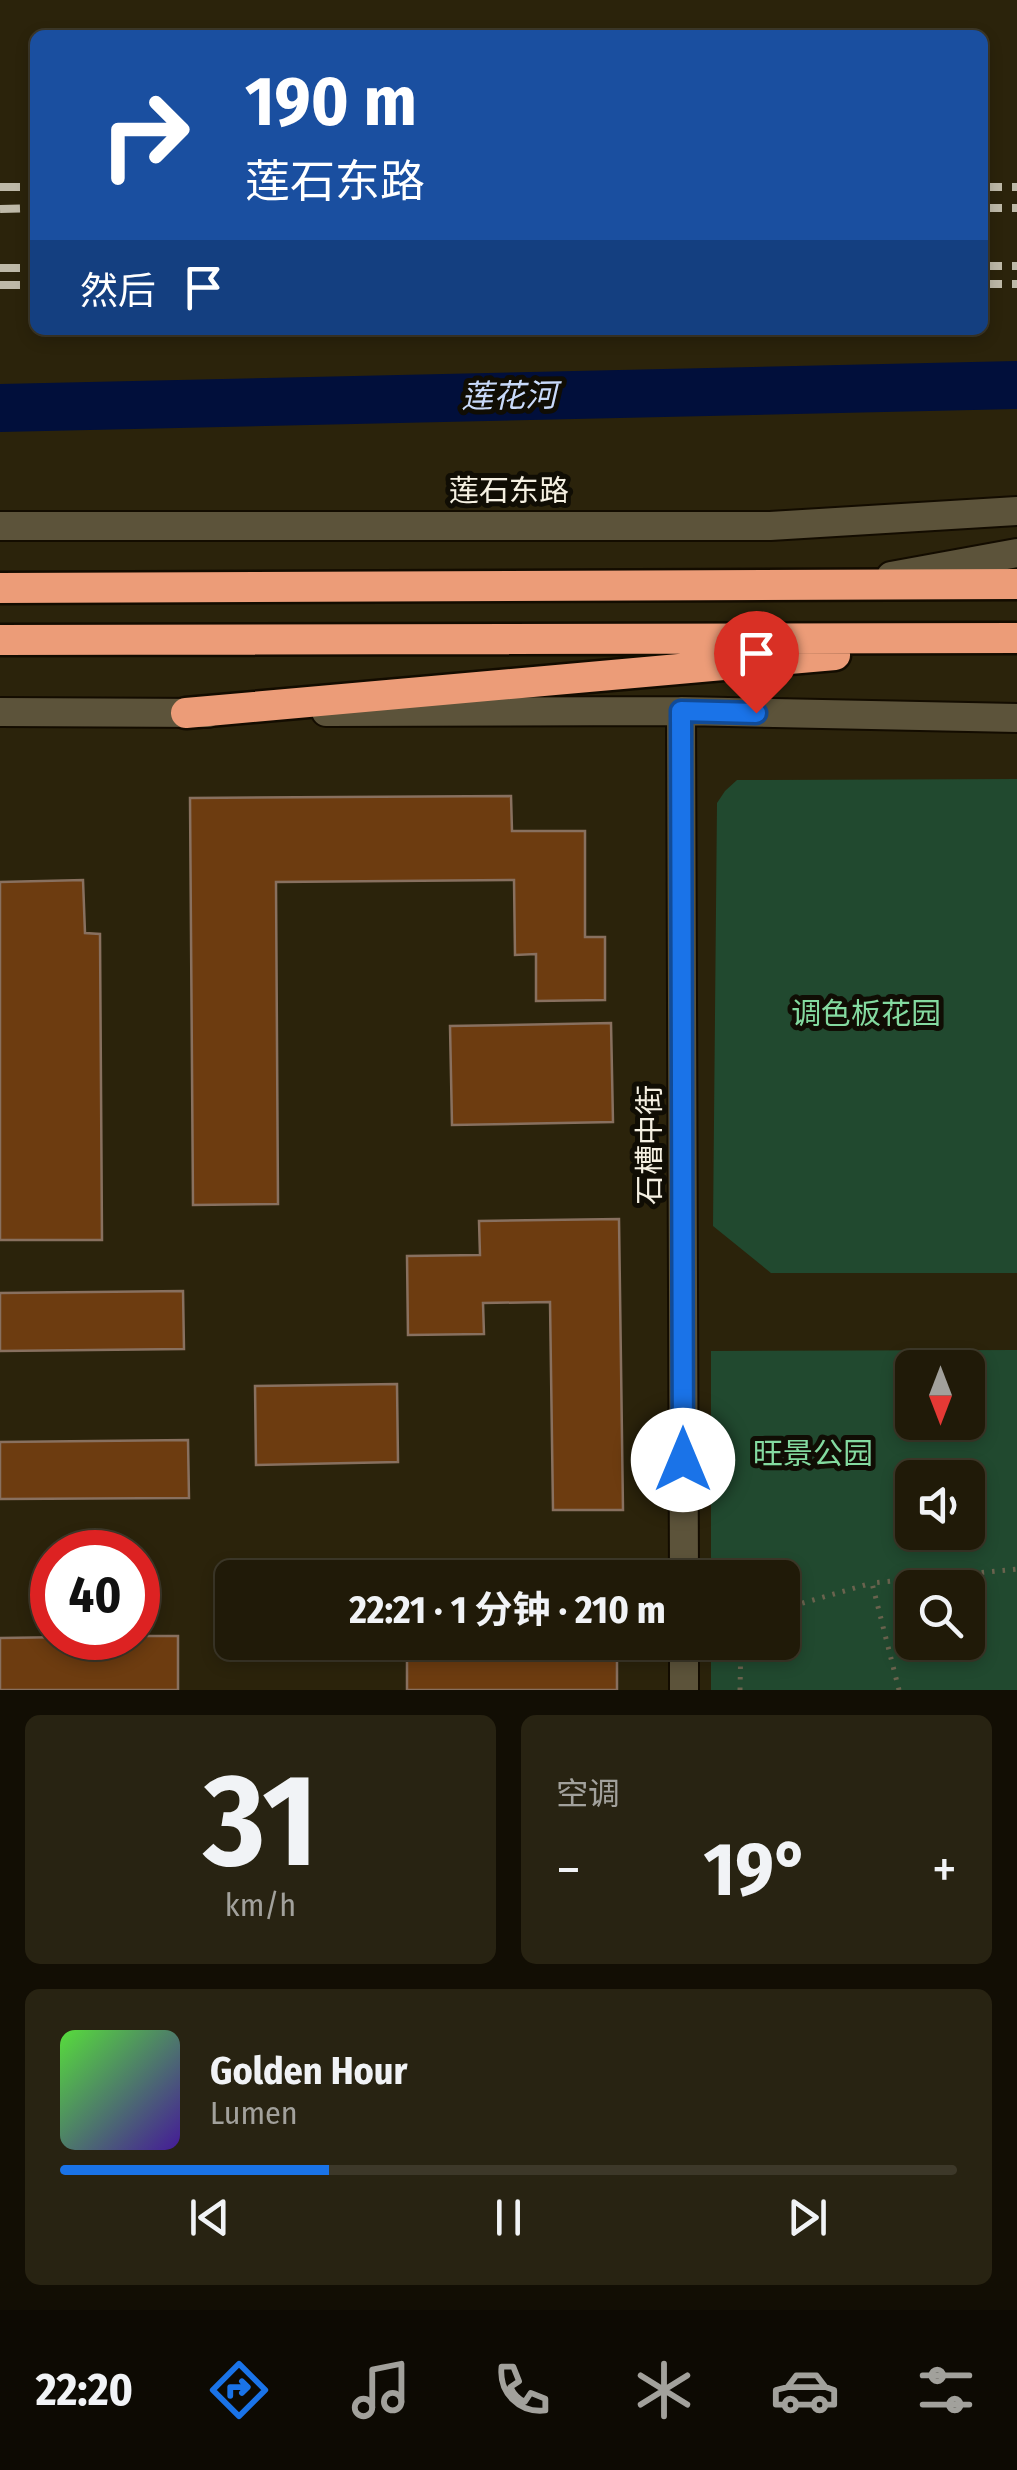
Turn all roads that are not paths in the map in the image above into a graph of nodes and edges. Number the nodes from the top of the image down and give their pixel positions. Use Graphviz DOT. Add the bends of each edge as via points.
graph roads {
  1 [pos="1017,511"];
  2 [pos="0,526"];
  3 [pos="1017,553"];
  4 [pos="1017,584"];
  5 [pos="843,585"];
  6 [pos="0,588"];
  7 [pos="1017,639"];
  8 [pos="0,640"];
  9 [pos="681,711"];
  10 [pos="0,712"];
  11 [pos="186,713"];
  12 [pos="1017,718"];
  13 [pos="684,1560"];
  14 [pos="684,1660"];
  15 [pos="684,1690"];
  1 -- 2 [label="street, 莲石东路" via="770,526"];
  3 -- 5 [label="street"];
  4 -- 5 [label="highway"];
  5 -- 6 [label="highway"];
  7 -- 8 [label="highway"];
  7 -- 11 [label="highway"];
  9 -- 11 [label="street"];
  9 -- 12 [label="street"];
  9 -- 13 [label="street, 石槽中街"];
  10 -- 11 [label="street"];
  14 -- 15 [label="street"];
}
